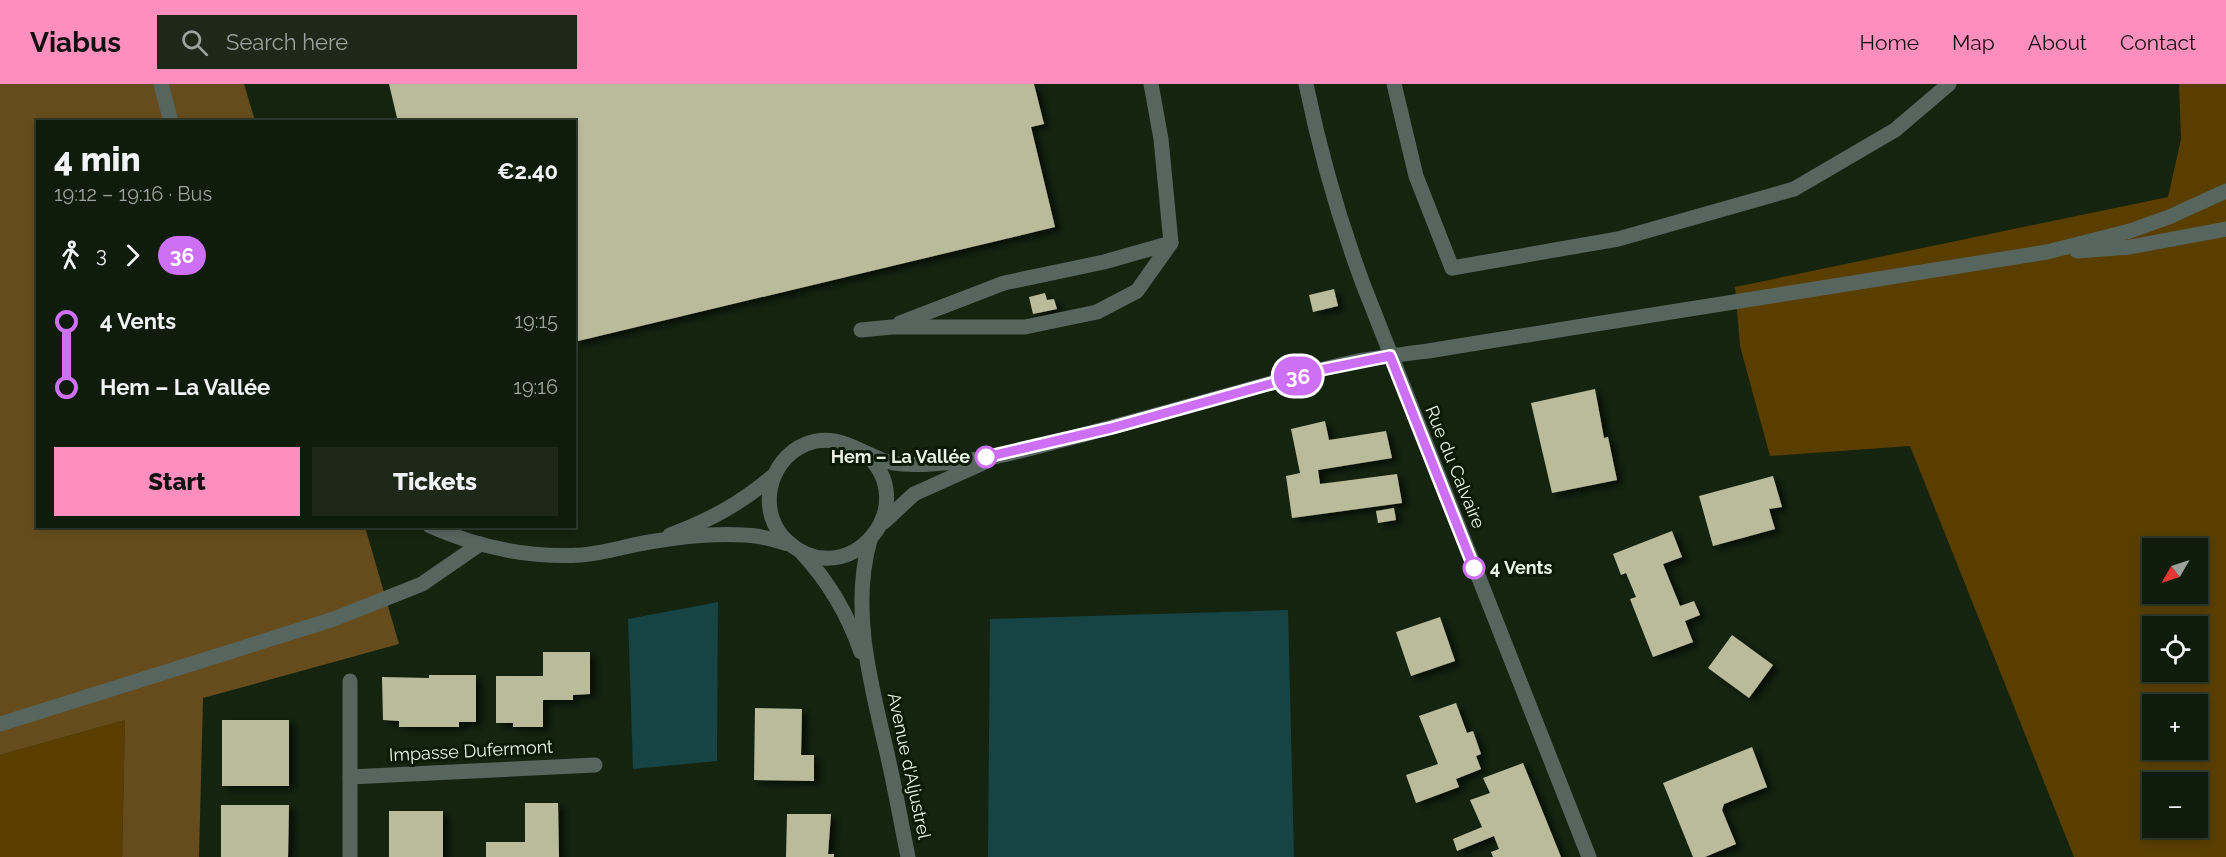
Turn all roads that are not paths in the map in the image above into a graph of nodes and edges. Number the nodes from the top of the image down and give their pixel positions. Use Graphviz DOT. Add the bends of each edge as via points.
graph roads {
  1 [pos="161,84"];
  2 [pos="1151,84"];
  3 [pos="1306,84"];
  4 [pos="1394,84"];
  5 [pos="1948,84"];
  6 [pos="170,120"];
  7 [pos="2226,191"];
  8 [pos="2226,229"];
  9 [pos="1171,243"];
  10 [pos="2047,252"];
  11 [pos="892,327"];
  12 [pos="861,330"];
  13 [pos="1390,356"];
  14 [pos="864,452"];
  15 [pos="997,456"];
  16 [pos="773,476"];
  17 [pos="882,524"];
  18 [pos="436,528"];
  19 [pos="870,540"];
  20 [pos="650,542"];
  21 [pos="480,544"];
  22 [pos="796,548"];
  23 [pos="350,681"];
  24 [pos="871,683"];
  25 [pos="0,723"];
  26 [pos="595,765"];
  27 [pos="350,777"];
  28 [pos="350,857"];
  29 [pos="908,857"];
  30 [pos="1589,857"];
  1 -- 6 [label="street"];
  2 -- 9 [label="street"];
  3 -- 13 [label="street, Rue du Calvaire" via="1319,147 1346,236"];
  4 -- 5 [label="street" via="1416,176 1452,268 1618,239 1794,189 1895,130"];
  7 -- 10 [label="street" via="2130,231"];
  8 -- 10 [label="street" via="2130,247"];
  9 -- 11 [label="street" via="1004,283"];
  9 -- 11 [label="street" via="1137,291 1097,312 1025,327"];
  10 -- 13 [label="street"];
  11 -- 12 [label="street"];
  13 -- 15 [label="street" via="1290,378"];
  13 -- 30 [label="street, Rue du Calvaire"];
  14 -- 15 [label="street" via="875,459 905,465"];
  14 -- 16 [label="street" via="847,443 807,443 790,453"];
  14 -- 17 [label="street" via="885,485 887,505"];
  15 -- 17 [label="street" via="914,494"];
  16 -- 20 [label="street" via="734,507"];
  16 -- 22 [label="street" via="771,514 778,531"];
  17 -- 19 [label="street"];
  18 -- 21 [label="street"];
  19 -- 22 [label="street" via="837,557 818,557"];
  19 -- 24 [label="street, Avenue d'Aljustrel" via="861,584"];
  20 -- 21 [label="street" via="583,555 516,552"];
  20 -- 22 [label="street" via="745,535"];
  21 -- 25 [label="street" via="422,584 334,619"];
  22 -- 24 [label="street, Avenue d'Aljustrel" via="834,593"];
  23 -- 27 [label="street"];
  24 -- 29 [label="street, Avenue d'Aljustrel"];
  26 -- 27 [label="street, Impasse Dufermont"];
  27 -- 28 [label="street"];
}
